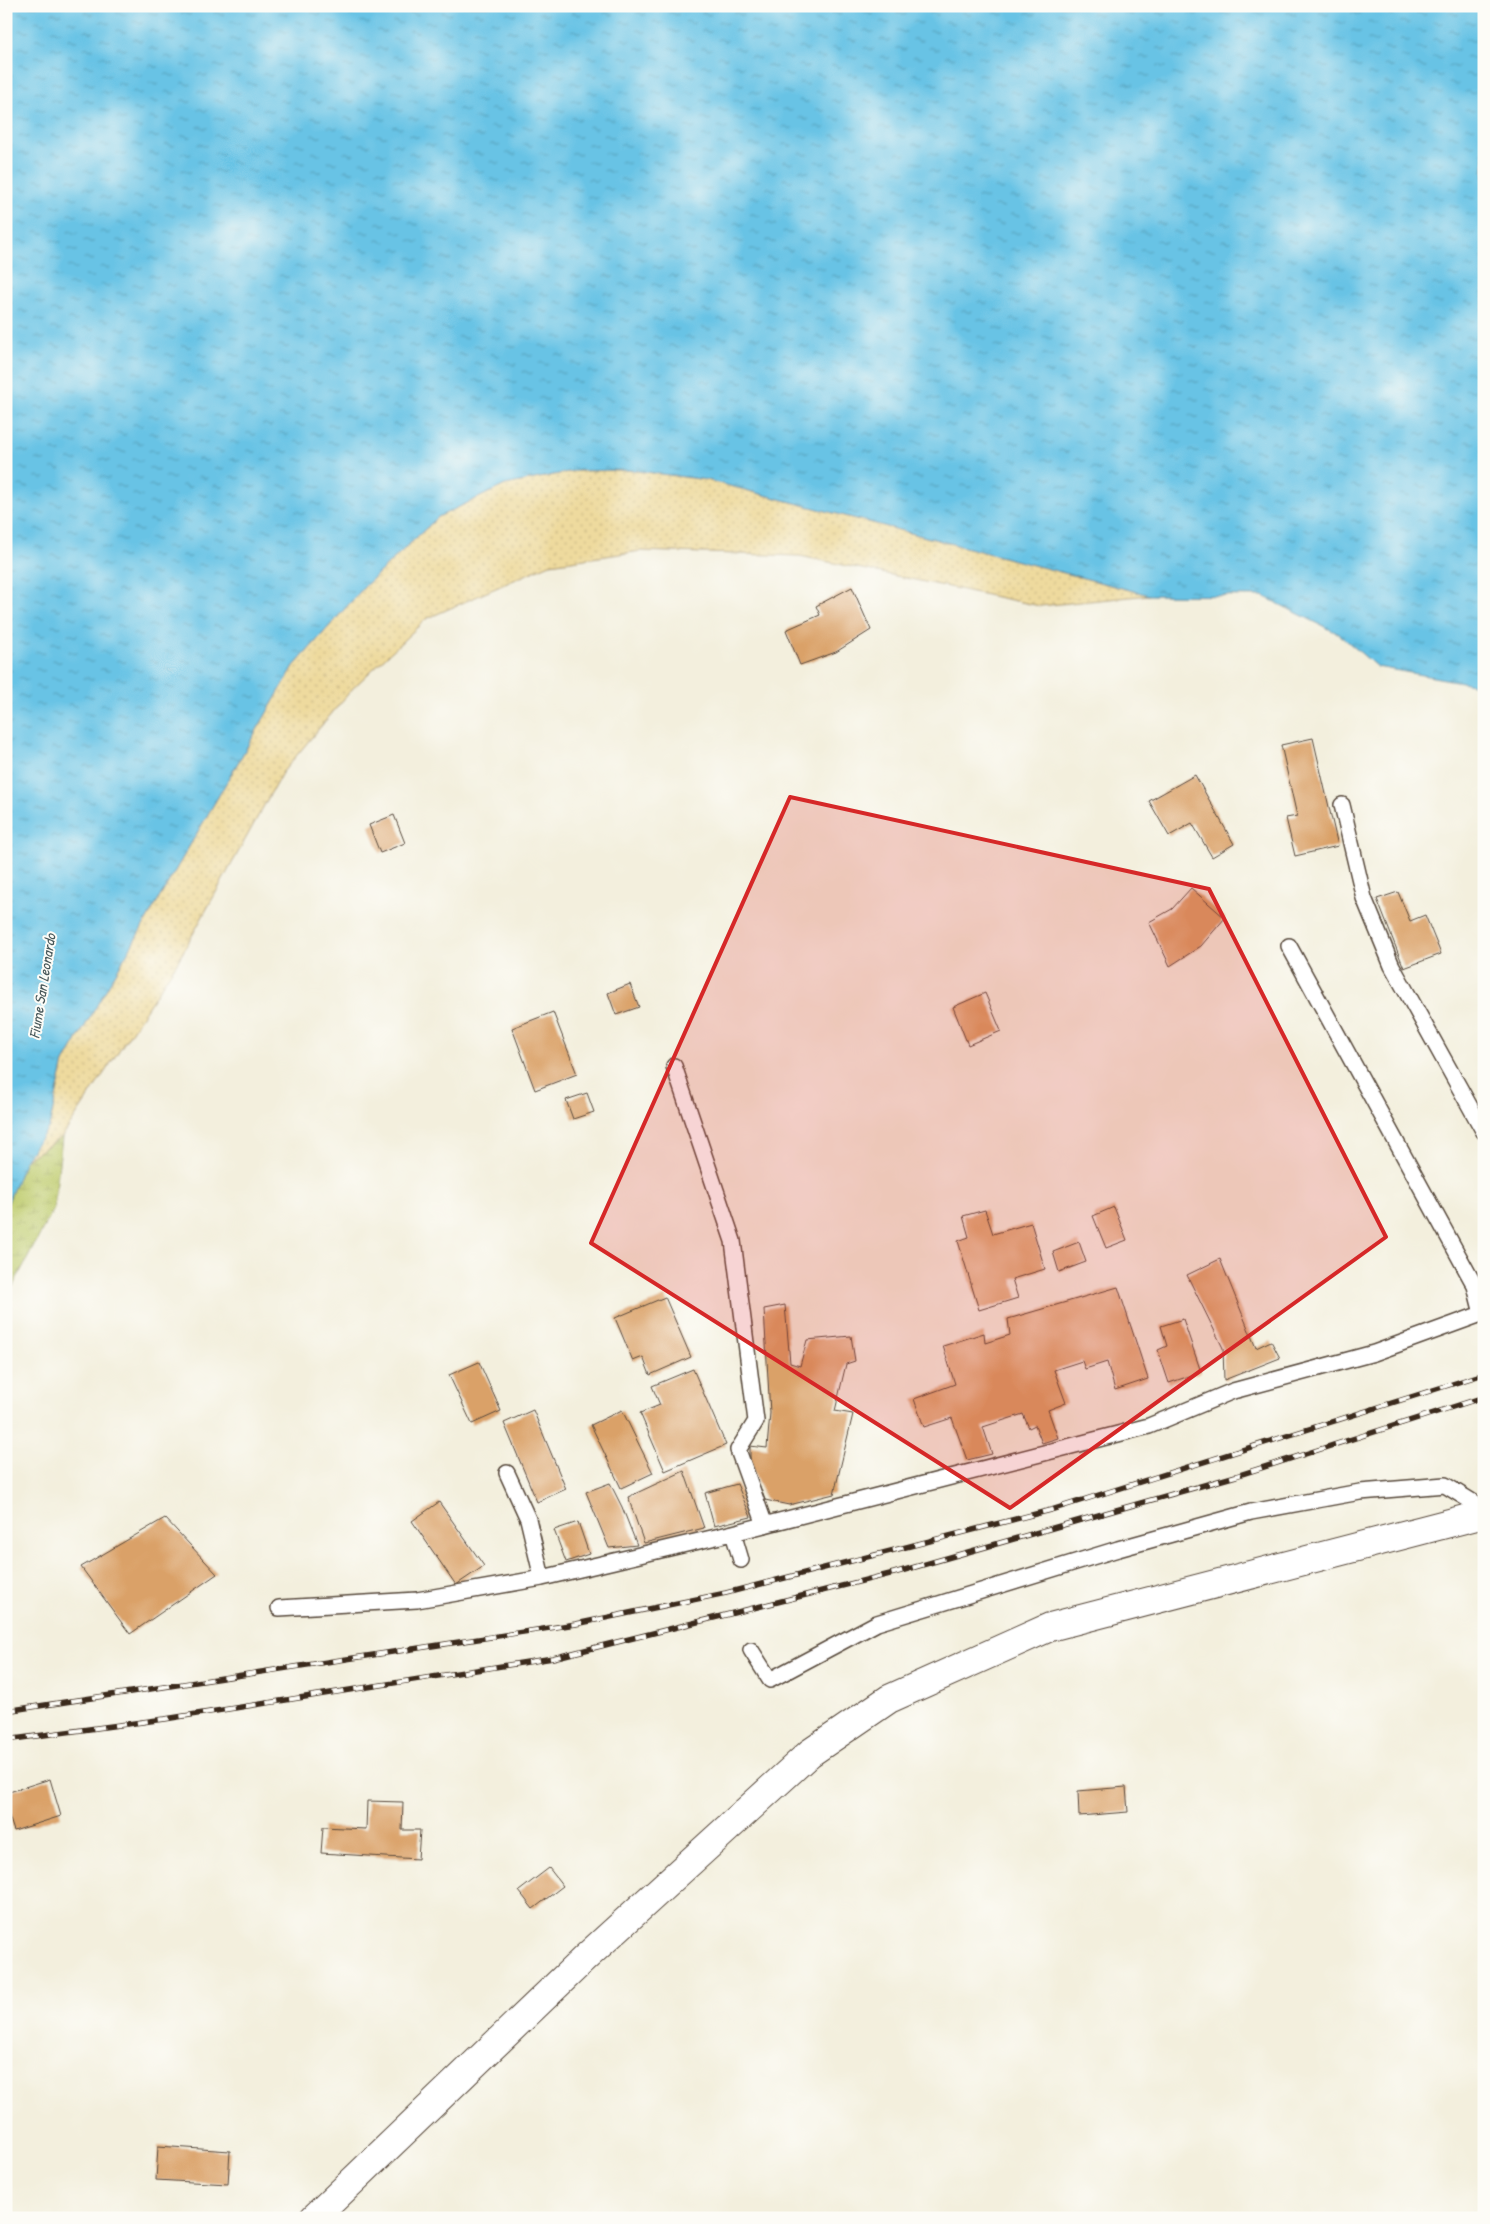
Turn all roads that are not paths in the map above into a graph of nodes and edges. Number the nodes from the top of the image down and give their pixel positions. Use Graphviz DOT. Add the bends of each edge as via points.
graph roads {
  1 [pos="1342,805"];
  2 [pos="1289,946"];
  3 [pos="674,1066"];
  4 [pos="1484,1132"];
  5 [pos="1483,1314"];
  6 [pos="507,1473"];
  7 [pos="1484,1509"];
  8 [pos="1484,1514"];
  9 [pos="765,1525"];
  10 [pos="733,1533"];
  11 [pos="741,1560"];
  12 [pos="542,1578"];
  13 [pos="279,1608"];
  14 [pos="751,1650"];
  15 [pos="314,2218"];
  1 -- 4 [label="lane" via="1364,898 1392,966"];
  2 -- 5 [label="lane" via="1475,1286"];
  3 -- 9 [label="lane" via="733,1241 756,1420 738,1450"];
  5 -- 9 [label="lane" via="1374,1353 1233,1391 1149,1426"];
  6 -- 12 [label="lane" via="528,1519"];
  7 -- 14 [label="lane" via="1445,1485 1360,1492 1251,1512 877,1622 770,1680"];
  8 -- 15 [label="street" via="1050,1627 889,1699 810,1753 585,1958"];
  9 -- 10 [label="lane"];
  10 -- 11 [label="lane"];
  10 -- 12 [label="lane"];
  12 -- 13 [label="lane" via="417,1600"];
}
